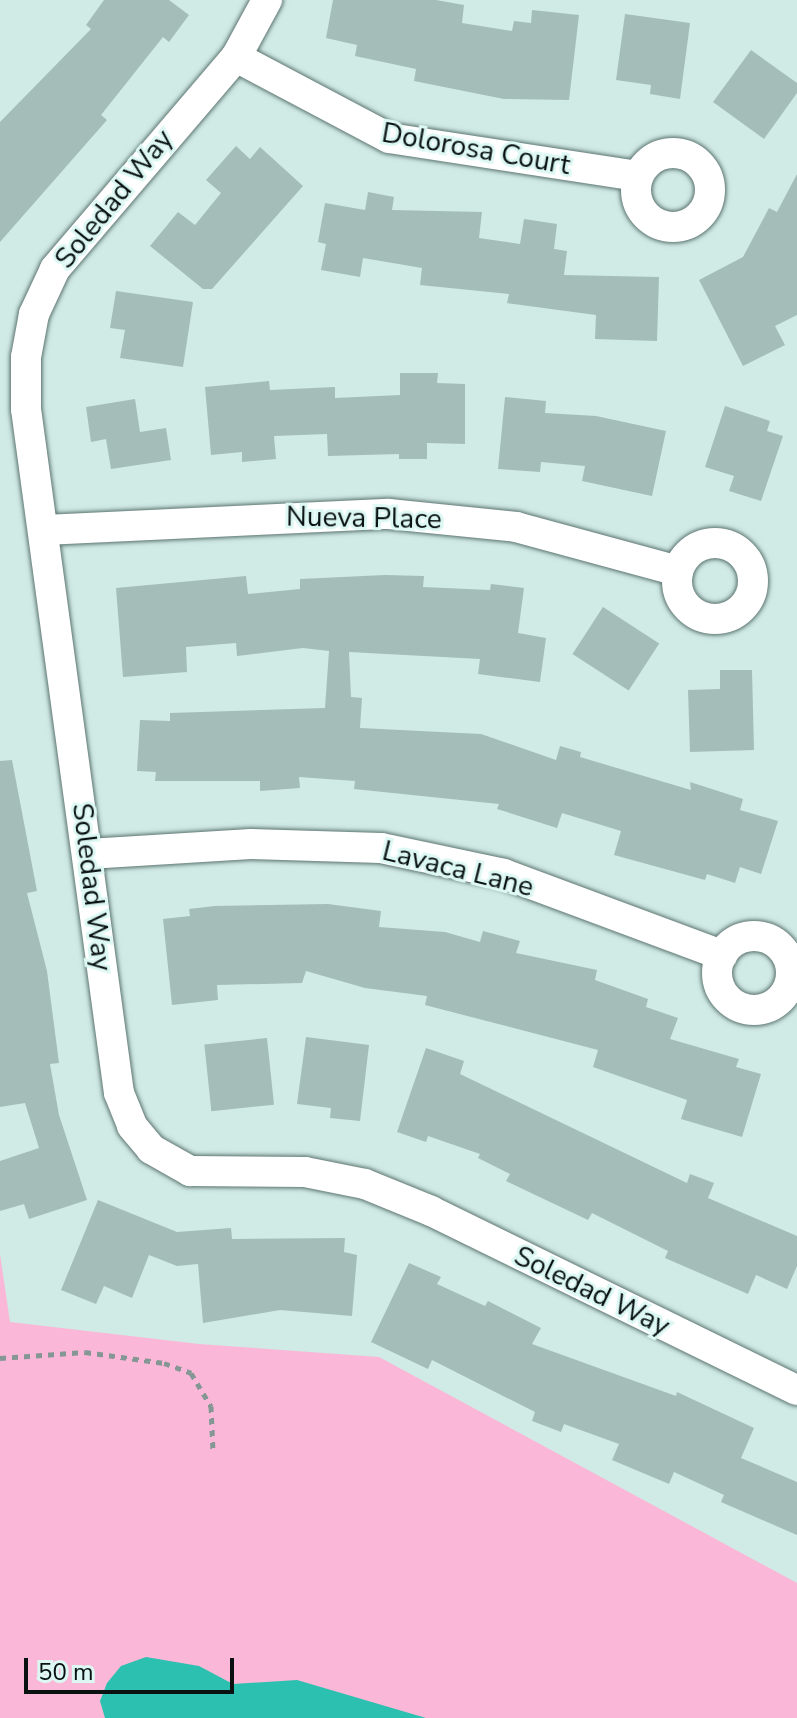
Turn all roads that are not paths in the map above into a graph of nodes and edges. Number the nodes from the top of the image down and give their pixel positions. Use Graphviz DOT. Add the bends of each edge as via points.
graph roads {
  1 [pos="267,0"];
  2 [pos="236,57"];
  3 [pos="638,176"];
  4 [pos="44,530"];
  5 [pos="678,571"];
  6 [pos="88,854"];
  7 [pos="722,955"];
  8 [pos="797,1390"];
  1 -- 2 [label="street, Soledad Way"];
  2 -- 3 [label="street, Dolorosa Court" via="389,138"];
  2 -- 4 [label="street, Soledad Way" via="74,244 55,269 34,314 26,357 26,409"];
  4 -- 5 [label="street, Nueva Place" via="389,514 516,527"];
  4 -- 6 [label="street, Soledad Way"];
  6 -- 7 [label="street, Lavaca Lane" via="251,844 381,848 504,874"];
  6 -- 8 [label="street, Soledad Way" via="119,1093 132,1126 151,1149 190,1171 305,1172 365,1184 431,1211"];
}
